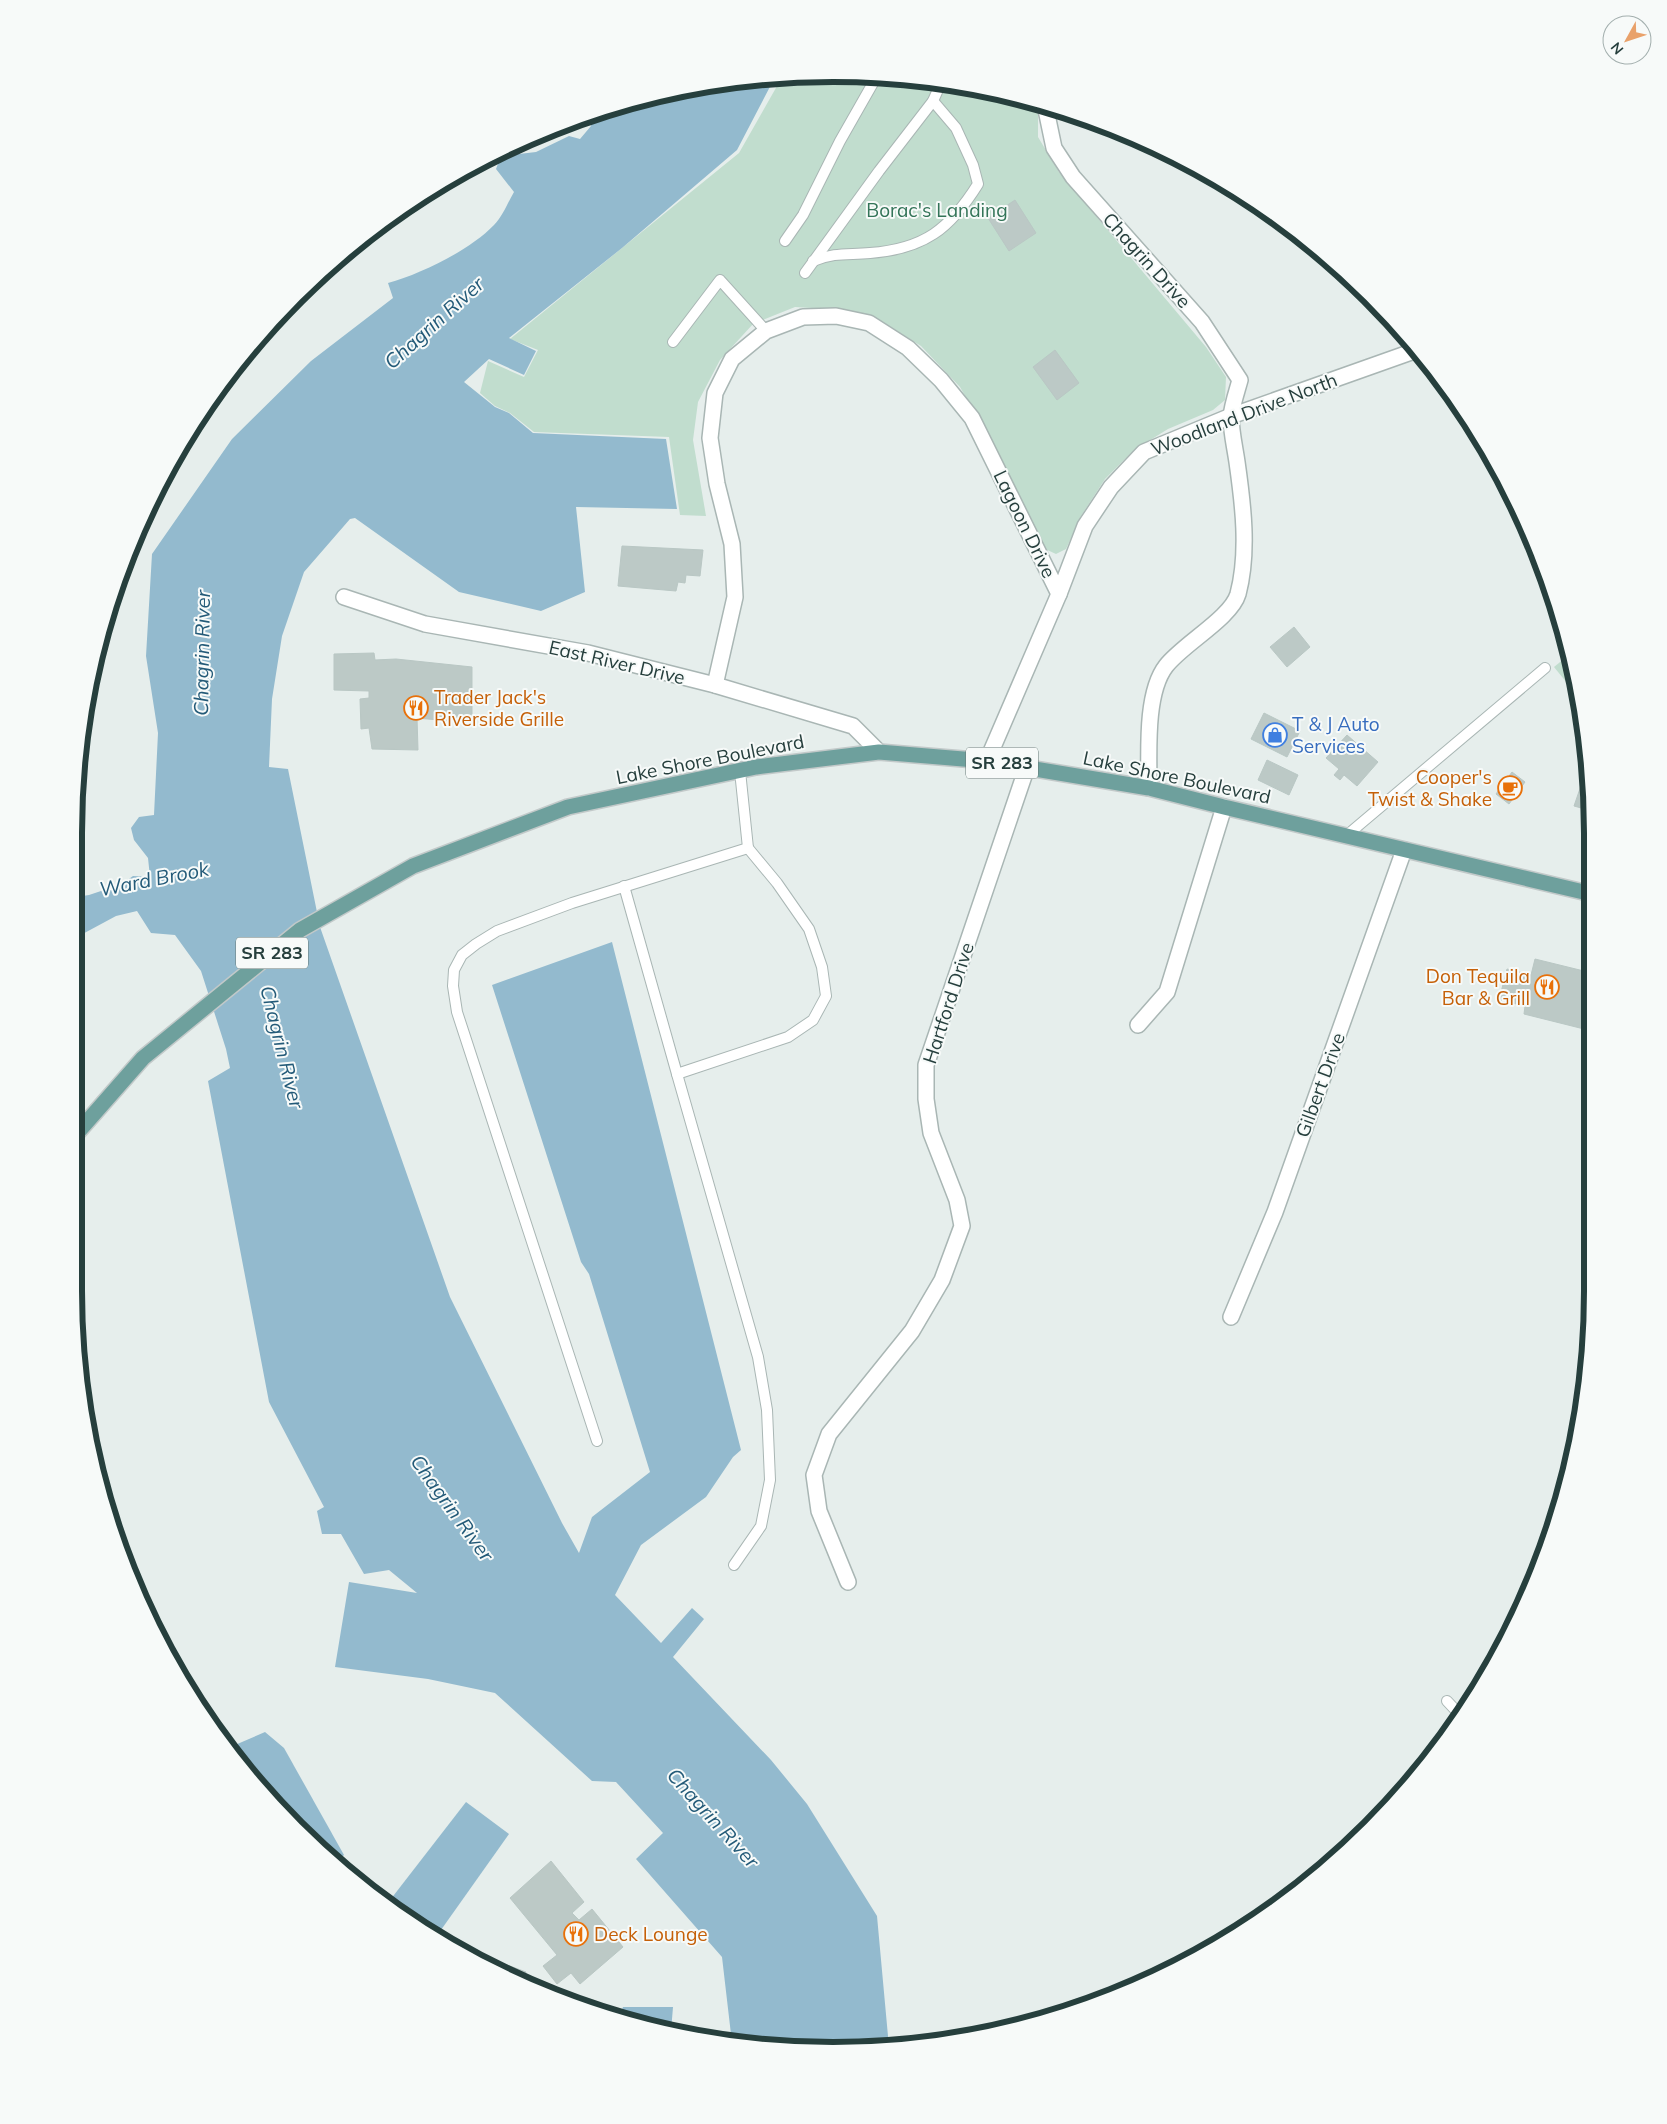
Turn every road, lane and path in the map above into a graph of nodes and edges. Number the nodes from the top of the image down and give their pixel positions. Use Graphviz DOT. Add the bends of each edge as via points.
graph roads {
  1 [pos="873,84"];
  2 [pos="938,90"];
  3 [pos="933,101"];
  4 [pos="1047,114"];
  5 [pos="785,240"];
  6 [pos="813,261"];
  7 [pos="805,273"];
  8 [pos="766,331"];
  9 [pos="673,342"];
  10 [pos="1410,353"];
  11 [pos="1231,416"];
  12 [pos="1059,594"];
  13 [pos="344,597"];
  14 [pos="1545,668"];
  15 [pos="715,685"];
  16 [pos="879,752"];
  17 [pos="987,761"];
  18 [pos="1027,767"];
  19 [pos="740,771"];
  20 [pos="1149,788"];
  21 [pos="1224,807"];
  22 [pos="1346,836"];
  23 [pos="748,848"];
  24 [pos="1404,850"];
  25 [pos="624,886"];
  26 [pos="1584,892"];
  27 [pos="1138,1025"];
  28 [pos="677,1074"];
  29 [pos="82,1127"];
  30 [pos="1231,1317"];
  31 [pos="597,1441"];
  32 [pos="734,1565"];
  33 [pos="848,1582"];
  34 [pos="1447,1701"];
  35 [pos="1456,1711"];
  1 -- 5 [label="lane" via="803,215"];
  2 -- 3 [label="lane"];
  3 -- 6 [label="lane"];
  3 -- 6 [label="lane" via="956,128 973,165 978,184 964,208 935,234 914,246 870,253 830,254"];
  4 -- 11 [label="street, Chagrin Drive" via="1054,148 1073,177 1202,322 1240,380"];
  6 -- 7 [label="lane"];
  8 -- 9 [label="lane" via="720,280"];
  8 -- 12 [label="street, Lagoon Drive" via="803,317 836,316 869,323 908,348 941,380 972,418"];
  8 -- 15 [label="street" via="732,359 715,393 710,438 716,484 732,544 735,597"];
  10 -- 11 [label="street, Woodland Drive North"];
  11 -- 12 [label="street, Woodland Drive North" via="1144,452 1111,487 1085,526"];
  11 -- 20 [label="street" via="1242,492 1244,558 1238,596 1220,619 1179,651 1165,667 1154,688"];
  12 -- 17 [label="street, Lagoon Drive"];
  13 -- 15 [label="street, East River Drive" via="425,624 588,653"];
  14 -- 22 [label="lane"];
  15 -- 16 [label="street, East River Drive" via="853,726"];
  16 -- 17 [label="main road, Lake Shore Boulevard / SR 283"];
  16 -- 19 [label="main road, Lake Shore Boulevard / SR 283"];
  17 -- 18 [label="main road, Lake Shore Boulevard / SR 283"];
  18 -- 20 [label="main road, Lake Shore Boulevard / SR 283"];
  18 -- 33 [label="street, Hartford Drive" via="926,1065 926,1099 931,1132 957,1200 962,1226 942,1280 912,1331 829,1434 814,1475 819,1511"];
  19 -- 23 [label="lane"];
  19 -- 29 [label="main road, Lake Shore Boulevard / SR 283" via="568,807 413,866 300,930 143,1058"];
  20 -- 21 [label="main road, Lake Shore Boulevard / SR 283"];
  21 -- 22 [label="main road, Lake Shore Boulevard / SR 283"];
  21 -- 27 [label="street" via="1167,992"];
  22 -- 24 [label="main road, Lake Shore Boulevard / SR 283"];
  23 -- 25 [label="lane"];
  23 -- 28 [label="lane" via="778,883 809,929 822,967 826,996 813,1020 788,1037"];
  24 -- 26 [label="main road, Lake Shore Boulevard / SR 283"];
  24 -- 30 [label="street, Gilbert Drive" via="1275,1212"];
  25 -- 28 [label="lane"];
  25 -- 31 [label="lane" via="497,931 462,955 454,970 453,986 457,1012"];
  28 -- 32 [label="lane" via="758,1357 767,1410 770,1480 761,1526"];
  34 -- 35 [label="lane"];
}
